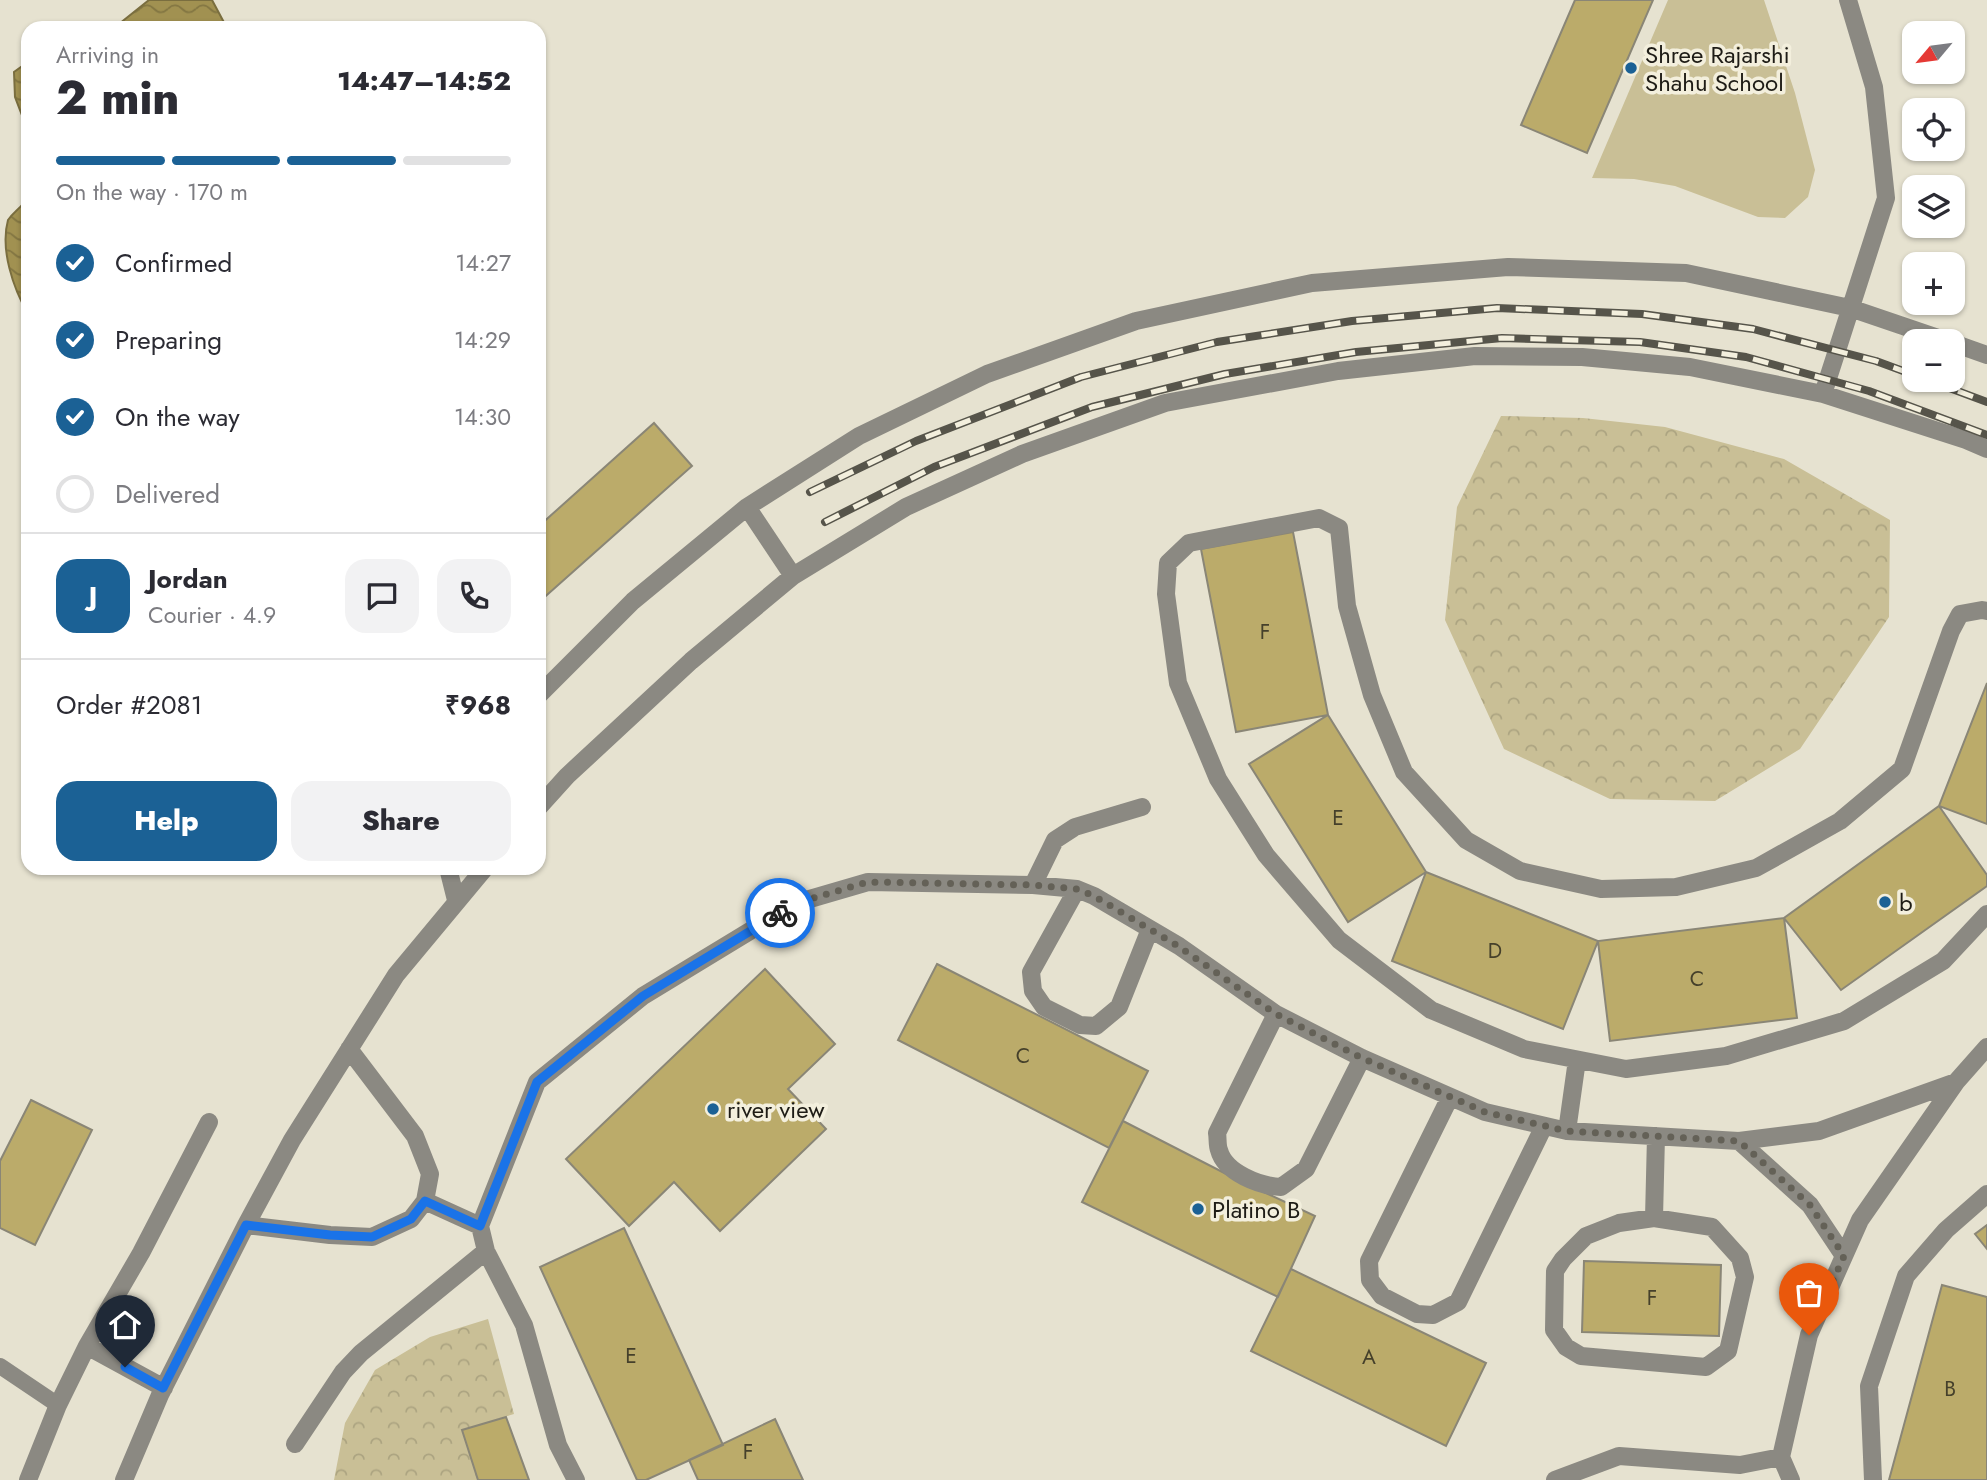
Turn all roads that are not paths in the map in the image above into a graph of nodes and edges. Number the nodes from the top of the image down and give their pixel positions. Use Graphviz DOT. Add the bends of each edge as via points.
graph roads {
  1 [pos="1848,0"];
  2 [pos="1850,308"];
  3 [pos="1912,329"];
  4 [pos="1965,347"];
  5 [pos="1987,355"];
  6 [pos="1822,394"];
  7 [pos="1987,449"];
  8 [pos="747,507"];
  9 [pos="793,576"];
  10 [pos="1987,611"];
  11 [pos="546,688"];
  12 [pos="546,799"];
  13 [pos="1142,807"];
  14 [pos="450,875"];
  15 [pos="479,875"];
  16 [pos="1033,885"];
  17 [pos="1077,889"];
  18 [pos="456,900"];
  19 [pos="1987,914"];
  20 [pos="1150,929"];
  21 [pos="1276,1014"];
  22 [pos="1987,1047"];
  23 [pos="349,1049"];
  24 [pos="1362,1058"];
  25 [pos="1577,1060"];
  26 [pos="1956,1082"];
  27 [pos="1450,1097"];
  28 [pos="209,1122"];
  29 [pos="1544,1126"];
  30 [pos="1567,1131"];
  31 [pos="1656,1136"];
  32 [pos="1739,1141"];
  33 [pos="1987,1194"];
  34 [pos="425,1201"];
  35 [pos="1654,1218"];
  36 [pos="246,1225"];
  37 [pos="480,1226"];
  38 [pos="485,1251"];
  39 [pos="1844,1256"];
  40 [pos="87,1346"];
  41 [pos="0,1366"];
  42 [pos="163,1388"];
  43 [pos="58,1405"];
  44 [pos="295,1444"];
  45 [pos="1782,1457"];
  46 [pos="1737,1472"];
  47 [pos="27,1480"];
  48 [pos="124,1480"];
  49 [pos="576,1480"];
  50 [pos="1555,1480"];
  51 [pos="1791,1480"];
  52 [pos="1873,1480"];
  1 -- 2 [label="street" via="1874,87 1886,198"];
  2 -- 3 [label="street"];
  2 -- 6 [label="street"];
  2 -- 8 [label="street" via="1686,273 1508,267 1312,283 1136,321 987,374 859,436"];
  4 -- 5 [label="street"];
  6 -- 7 [label="street"];
  6 -- 9 [label="street" via="1690,367 1582,357 1475,356 1338,371 1165,403 1022,454 906,507"];
  8 -- 9 [label="street"];
  8 -- 11 [label="street" via="633,601"];
  9 -- 12 [label="street" via="691,662"];
  10 -- 25 [label="street" via="1961,614 1951,631 1902,769 1840,821 1756,868 1676,887 1601,889 1520,871 1466,840 1404,772 1372,695 1347,606 1339,528 1319,518 1189,542 1168,564 1166,594 1178,683 1218,779 1266,855 1339,940 1431,1010 1524,1049"];
  13 -- 16 [label="street" via="1076,827 1055,840"];
  14 -- 18 [label="street"];
  15 -- 18 [label="street"];
  16 -- 17 [label="street"];
  16 -- 37 [label="street" via="868,882 796,903 643,996 537,1082"];
  17 -- 20 [label="street"];
  17 -- 20 [label="street" via="1031,972 1033,991 1044,1007 1080,1025 1096,1026 1119,1007"];
  18 -- 23 [label="street" via="396,975"];
  19 -- 25 [label="street" via="1943,961 1844,1021 1726,1056 1626,1069"];
  20 -- 21 [label="street"];
  21 -- 24 [label="street"];
  21 -- 24 [label="street" via="1217,1133 1219,1152 1230,1168 1265,1186 1281,1187 1306,1169"];
  22 -- 26 [label="street"];
  23 -- 34 [label="street" via="415,1136 430,1174"];
  23 -- 36 [label="street"];
  24 -- 27 [label="street"];
  25 -- 30 [label="street"];
  26 -- 32 [label="street" via="1819,1131"];
  26 -- 39 [label="street" via="1860,1220"];
  27 -- 29 [label="street" via="1485,1112"];
  27 -- 29 [label="street" via="1369,1261 1370,1280 1382,1296 1417,1314 1433,1315 1458,1302"];
  28 -- 40 [label="street"];
  29 -- 30 [label="street"];
  30 -- 31 [label="street"];
  31 -- 32 [label="street"];
  31 -- 35 [label="street"];
  32 -- 39 [label="street" via="1810,1205"];
  33 -- 52 [label="street" via="1946,1230 1906,1276 1869,1386"];
  34 -- 36 [label="street" via="411,1219 372,1237"];
  34 -- 37 [label="street"];
  35 -- 35 [label="street" via="1712,1227 1740,1258 1745,1277 1728,1351 1706,1367 1581,1356 1566,1347 1554,1331 1555,1271 1563,1259 1586,1236 1619,1223"];
  36 -- 42 [label="street"];
  37 -- 38 [label="street"];
  38 -- 44 [label="street" via="361,1353"];
  38 -- 49 [label="street" via="524,1325 558,1445"];
  39 -- 45 [label="street" via="1809,1335"];
  40 -- 42 [label="street"];
  40 -- 43 [label="street"];
  41 -- 43 [label="lane"];
  42 -- 48 [label="street"];
  43 -- 47 [label="street"];
  45 -- 46 [label="street"];
  45 -- 51 [label="street"];
  46 -- 50 [label="street" via="1619,1456"];
}
